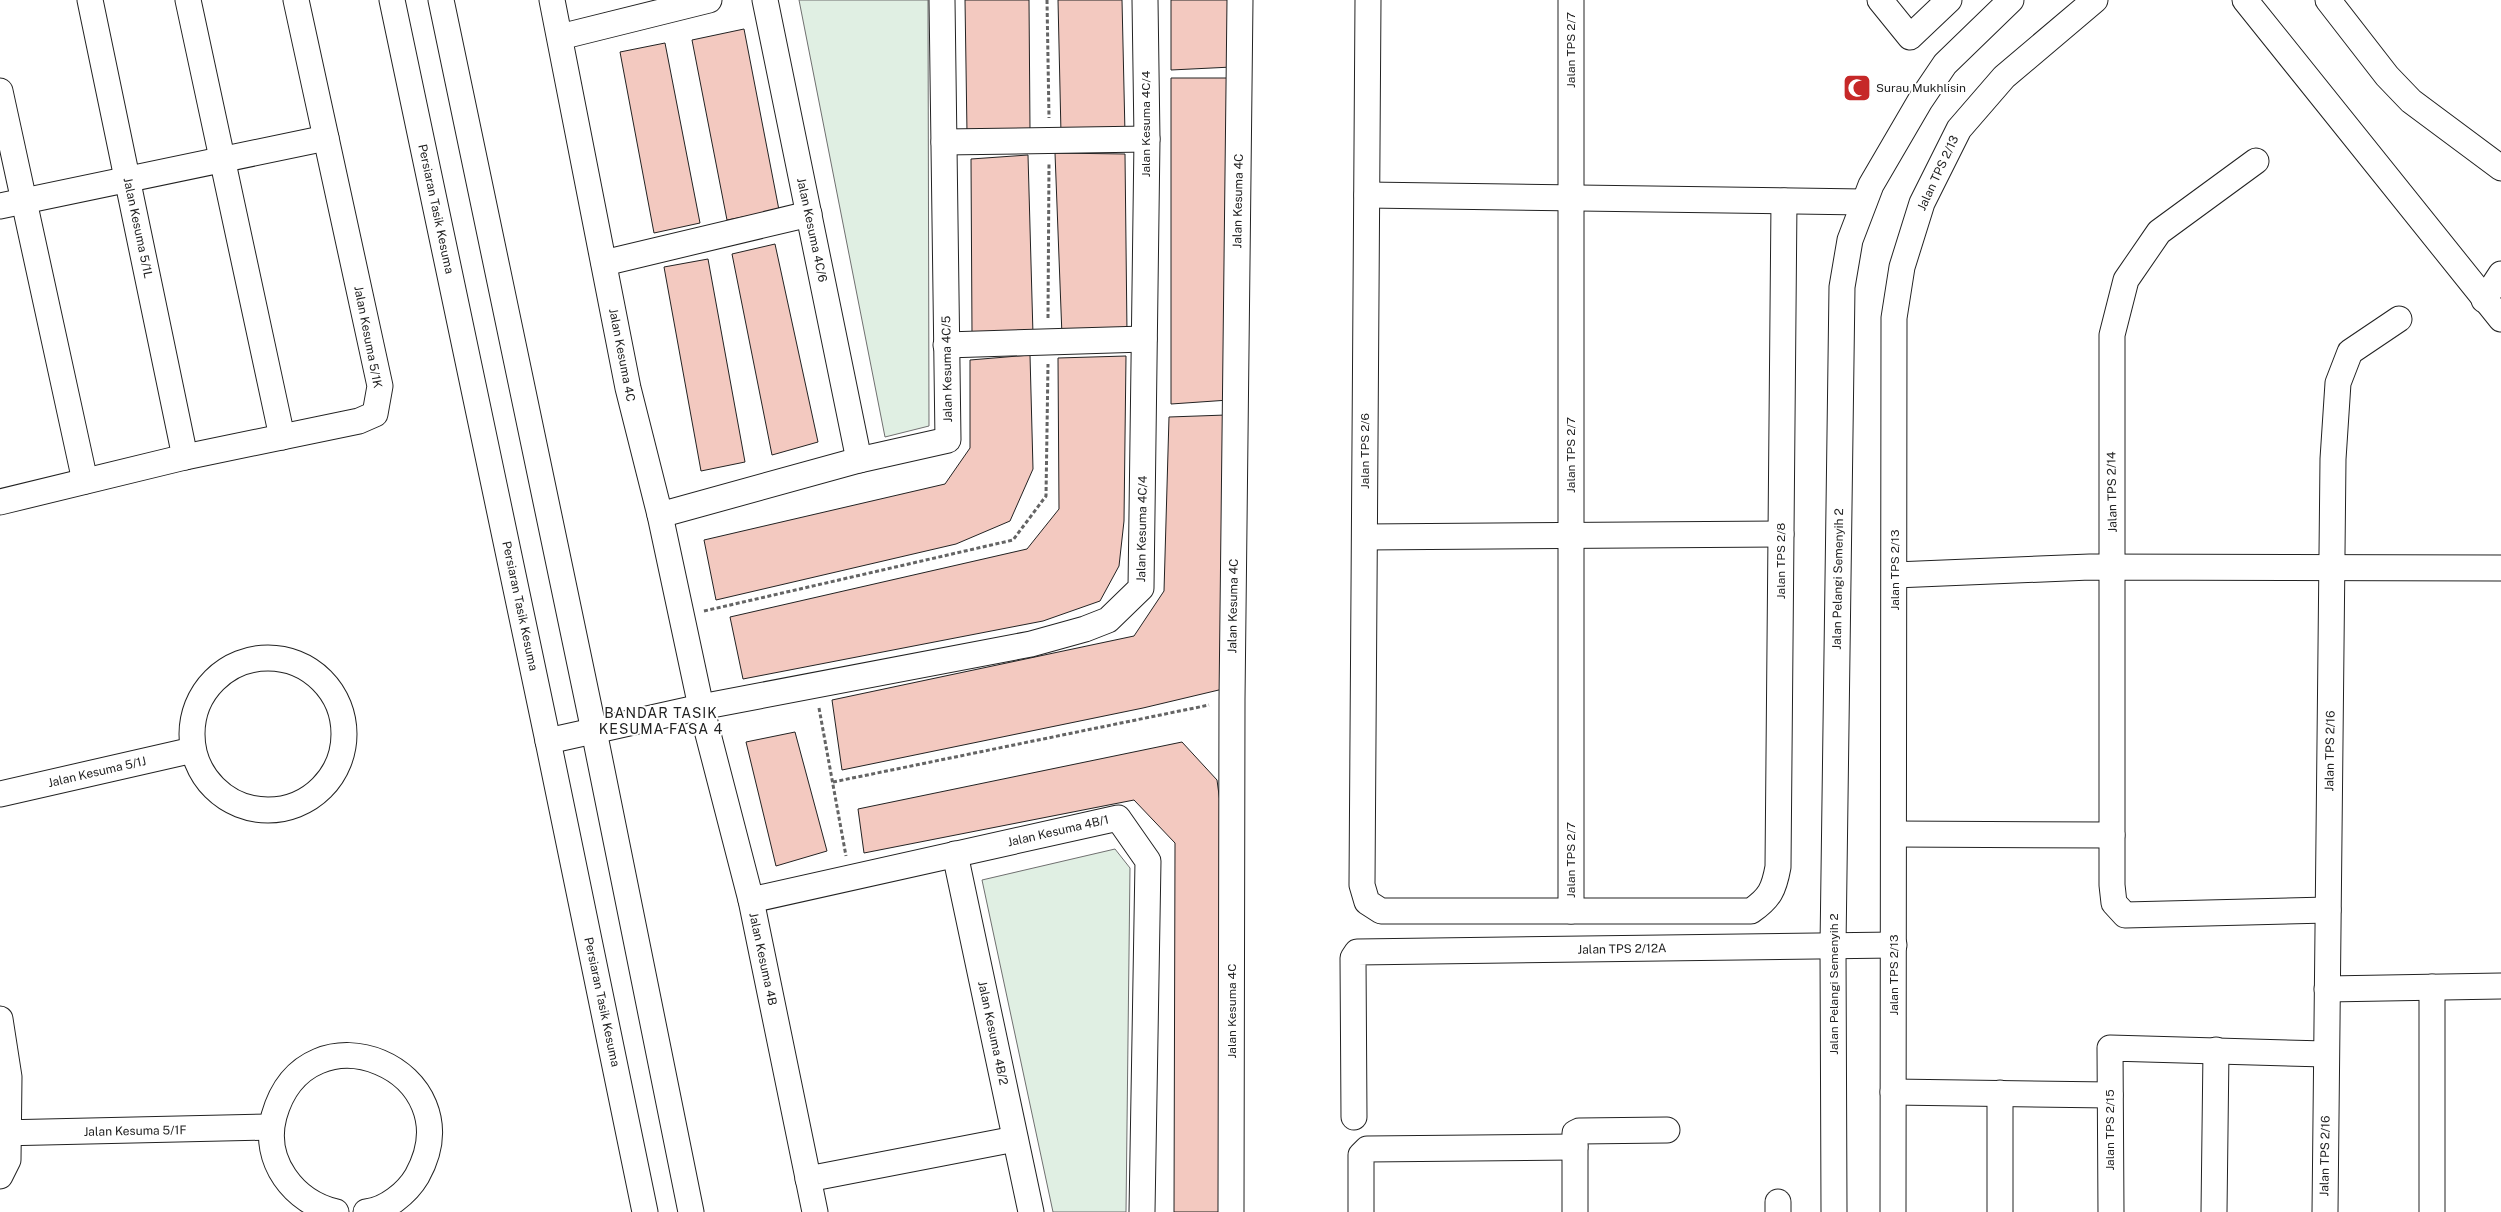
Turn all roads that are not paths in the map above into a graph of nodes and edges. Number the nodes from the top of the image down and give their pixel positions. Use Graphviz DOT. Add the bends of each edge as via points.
graph roads {
  1 [pos="90,0"];
  2 [pos="188,0"];
  3 [pos="296,0"];
  4 [pos="392,0"];
  5 [pos="441,0"];
  6 [pos="552,0"];
  7 [pos="709,0"];
  8 [pos="765,0"];
  9 [pos="942,0"];
  10 [pos="1145,0"];
  11 [pos="1240,0"];
  12 [pos="1368,0"];
  13 [pos="1571,0"];
  14 [pos="1880,0"];
  15 [pos="1949,0"];
  16 [pos="2011,0"];
  17 [pos="2095,0"];
  18 [pos="2245,0"];
  19 [pos="2328,0"];
  20 [pos="560,37"];
  21 [pos="0,91"];
  22 [pos="326,138"];
  23 [pos="1147,140"];
  24 [pos="944,142"];
  25 [pos="223,160"];
  26 [pos="2256,161"];
  27 [pos="2501,168"];
  28 [pos="127,179"];
  29 [pos="1367,195"];
  30 [pos="1571,198"];
  31 [pos="1784,201"];
  32 [pos="1864,202"];
  33 [pos="12,203"];
  34 [pos="809,214"];
  35 [pos="604,263"];
  36 [pos="2501,274"];
  37 [pos="2484,300"];
  38 [pos="2399,318"];
  39 [pos="2501,319"];
  40 [pos="1144,339"];
  41 [pos="946,346"];
  42 [pos="282,437"];
  43 [pos="185,457"];
  44 [pos="859,460"];
  45 [pos="86,481"];
  46 [pos="0,502"];
  47 [pos="660,515"];
  48 [pos="1781,534"];
  49 [pos="1571,535"];
  50 [pos="1365,537"];
  51 [pos="2113,566"];
  52 [pos="2332,568"];
  53 [pos="2501,568"];
  54 [pos="1895,575"];
  55 [pos="701,707"];
  56 [pos="594,731"];
  57 [pos="548,741"];
  58 [pos="193,750"];
  59 [pos="0,794"];
  60 [pos="1894,834"];
  61 [pos="2112,835"];
  62 [pos="955,854"];
  63 [pos="751,900"];
  64 [pos="2328,910"];
  65 [pos="1571,911"];
  66 [pos="1894,945"];
  67 [pos="1833,946"];
  68 [pos="2501,986"];
  69 [pos="2432,987"];
  70 [pos="2327,989"];
  71 [pos="0,1019"];
  72 [pos="2216,1050"];
  73 [pos="2326,1054"];
  74 [pos="1893,1092"];
  75 [pos="2000,1094"];
  76 [pos="2110,1095"];
  77 [pos="1354,1117"];
  78 [pos="271,1127"];
  79 [pos="1667,1130"];
  80 [pos="4,1133"];
  81 [pos="1015,1139"];
  82 [pos="1575,1147"];
  83 [pos="0,1176"];
  84 [pos="808,1179"];
  85 [pos="336,1212"];
  86 [pos="366,1212"];
  87 [pos="645,1212"];
  88 [pos="691,1212"];
  89 [pos="815,1212"];
  90 [pos="1031,1212"];
  91 [pos="1142,1212"];
  92 [pos="1232,1212"];
  93 [pos="1361,1212"];
  94 [pos="1575,1212"];
  95 [pos="1834,1212"];
  96 [pos="1893,1212"];
  97 [pos="2000,1212"];
  98 [pos="2111,1212"];
  99 [pos="2214,1212"];
  100 [pos="2325,1212"];
  101 [pos="2432,1212"];
  1 -- 28 [label="street, Jalan Kesuma 5/1L"];
  2 -- 25 [label="street"];
  3 -- 22 [label="street, Jalan Kesuma 5/1K"];
  4 -- 57 [label="street, Persiaran Tasik Kesuma"];
  5 -- 56 [label="street"];
  6 -- 20 [label="street, Jalan Kesuma 4C"];
  7 -- 20 [label="street"];
  8 -- 34 [label="street, Jalan Kesuma 4C/6"];
  9 -- 24 [label="street, Jalan Kesuma 4C/5"];
  10 -- 23 [label="street, Jalan Kesuma 4C/4"];
  11 -- 92 [label="street, Jalan Kesuma 4C" via="1232,700"];
  12 -- 29 [label="street, Jalan TPS 2/6"];
  13 -- 30 [label="street, Jalan TPS 2/7"];
  14 -- 15 [label="street" via="1910,37"];
  16 -- 32 [label="street, Jalan Pelangi Semenyih 2" via="1945,64 1871,184"];
  17 -- 54 [label="street, Jalan TPS 2/13" via="2004,77 1959,129 1922,203 1902,268 1894,318"];
  18 -- 37 [label="street"];
  19 -- 27 [label="street" via="2387,76 2411,101"];
  20 -- 35 [label="street, Jalan Kesuma 4C"];
  21 -- 33 [label="street"];
  22 -- 25 [label="street"];
  22 -- 42 [label="street, Jalan Kesuma 5/1K" via="380,386 375,414 359,421"];
  23 -- 24 [label="street"];
  23 -- 40 [label="street, Jalan Kesuma 4C/4"];
  24 -- 41 [label="street, Jalan Kesuma 4C/5"];
  25 -- 28 [label="street"];
  25 -- 42 [label="street"];
  26 -- 51 [label="street, Jalan TPS 2/14" via="2159,232 2126,280 2112,336"];
  28 -- 33 [label="street"];
  28 -- 43 [label="street, Jalan Kesuma 5/1L"];
  29 -- 30 [label="street"];
  29 -- 50 [label="street, Jalan TPS 2/6"];
  30 -- 31 [label="street"];
  30 -- 49 [label="street, Jalan TPS 2/7"];
  31 -- 32 [label="street"];
  31 -- 48 [label="street, Jalan TPS 2/8"];
  32 -- 67 [label="street, Jalan Pelangi Semenyih 2" via="1850,240 1842,287"];
  33 -- 45 [label="street"];
  34 -- 35 [label="street"];
  34 -- 44 [label="street, Jalan Kesuma 4C/6"];
  35 -- 47 [label="street, Jalan Kesuma 4C" via="628,388"];
  36 -- 37 [label="street"];
  37 -- 39 [label="street"];
  38 -- 52 [label="street, Jalan TPS 2/16" via="2350,352 2338,384 2333,459"];
  40 -- 41 [label="street"];
  40 -- 55 [label="street, Jalan Kesuma 4C/4" via="1141,588 1108,620 1031,644"];
  41 -- 44 [label="street, Jalan Kesuma 4C/5" via="948,440"];
  42 -- 43 [label="street, Jalan Kesuma 5/1K"];
  43 -- 45 [label="street, Jalan Kesuma 5/1K"];
  44 -- 47 [label="street, Jalan Kesuma 4C/5"];
  45 -- 46 [label="street, Jalan Kesuma 5/1K"];
  47 -- 55 [label="street, Jalan Kesuma 4C"];
  48 -- 49 [label="street"];
  48 -- 65 [label="street, Jalan TPS 2/8" via="1778,867 1766,901 1751,911"];
  49 -- 50 [label="street"];
  49 -- 65 [label="street, Jalan TPS 2/7"];
  50 -- 65 [label="street, Jalan TPS 2/6" via="1362,885 1367,902 1381,911"];
  51 -- 52 [label="street"];
  51 -- 54 [label="street"];
  51 -- 61 [label="street, Jalan TPS 2/14"];
  52 -- 53 [label="street"];
  52 -- 64 [label="street, Jalan TPS 2/16"];
  54 -- 60 [label="street, Jalan TPS 2/13"];
  55 -- 56 [label="street, Jalan Kesuma 4C/4"];
  55 -- 63 [label="street, Jalan Kesuma 4B"];
  56 -- 57 [label="street, Jalan Kesuma 4C/4"];
  56 -- 88 [label="street"];
  57 -- 87 [label="street, Persiaran Tasik Kesuma"];
  58 -- 58 [label="street" via="192,726 198,702 211,682 230,667 252,658 276,657 299,663 319,676 335,695 344,720 344,747 335,772 318,792 296,806 270,811 244,807 221,794 203,774"];
  58 -- 59 [label="street, Jalan Kesuma 5/1J"];
  60 -- 61 [label="street"];
  60 -- 66 [label="street, Jalan TPS 2/13"];
  61 -- 64 [label="street, Jalan TPS 2/14" via="2114,903 2125,915"];
  62 -- 63 [label="street, Jalan Kesuma 4B/1"];
  62 -- 81 [label="street, Jalan Kesuma 4B/2"];
  62 -- 91 [label="street, Jalan Kesuma 4B/1" via="1118,818 1148,861"];
  63 -- 84 [label="street, Jalan Kesuma 4B"];
  64 -- 70 [label="street, Jalan TPS 2/16"];
  66 -- 67 [label="street, Jalan TPS 2/12A"];
  66 -- 74 [label="street, Jalan TPS 2/13"];
  67 -- 77 [label="street, Jalan TPS 2/12A" via="1357,952 1353,958"];
  67 -- 95 [label="street, Jalan Pelangi Semenyih 2"];
  68 -- 69 [label="street"];
  69 -- 70 [label="street"];
  69 -- 101 [label="street"];
  70 -- 73 [label="street, Jalan TPS 2/16"];
  71 -- 80 [label="street" via="8,1077"];
  72 -- 73 [label="street"];
  72 -- 76 [label="street, Jalan TPS 2/15" via="2110,1048"];
  72 -- 99 [label="street"];
  73 -- 100 [label="street, Jalan TPS 2/16"];
  74 -- 75 [label="street"];
  74 -- 96 [label="street, Jalan TPS 2/13"];
  75 -- 76 [label="street"];
  75 -- 97 [label="street"];
  76 -- 98 [label="street, Jalan TPS 2/15"];
  78 -- 80 [label="street, Jalan Kesuma 5/1F"];
  78 -- 85 [label="street" via="273,1152 282,1176 299,1195 320,1208"];
  78 -- 86 [label="street" via="278,1101 294,1078 316,1062 342,1055 370,1057 395,1068 414,1088 426,1112 429,1138 424,1162 412,1184 393,1201"];
  79 -- 82 [label="street" via="1580,1130 1575,1133"];
  80 -- 83 [label="street" via="8,1160"];
  81 -- 84 [label="street"];
  81 -- 90 [label="street, Jalan Kesuma 4B/2"];
  82 -- 93 [label="street" via="1367,1149 1361,1154"];
  82 -- 94 [label="street"];
  84 -- 89 [label="street, Jalan Kesuma 4B"];
}
